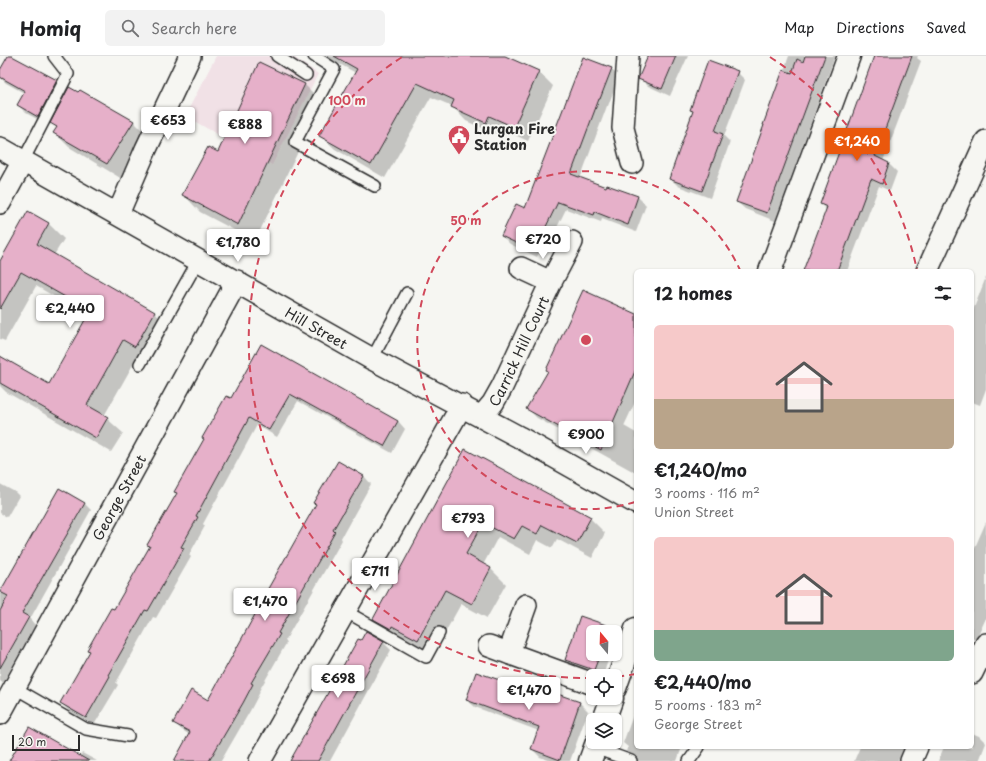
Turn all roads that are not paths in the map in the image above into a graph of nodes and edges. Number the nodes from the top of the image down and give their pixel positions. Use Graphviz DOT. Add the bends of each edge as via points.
graph roads {
  1 [pos="54,56"];
  2 [pos="190,56"];
  3 [pos="277,56"];
  4 [pos="314,56"];
  5 [pos="628,56"];
  6 [pos="850,56"];
  7 [pos="306,75"];
  8 [pos="986,141"];
  9 [pos="0,148"];
  10 [pos="23,161"];
  11 [pos="632,163"];
  12 [pos="375,186"];
  13 [pos="0,203"];
  14 [pos="118,214"];
  15 [pos="572,242"];
  16 [pos="198,261"];
  17 [pos="521,268"];
  18 [pos="771,269"];
  19 [pos="928,269"];
  20 [pos="236,281"];
  21 [pos="551,282"];
  22 [pos="407,293"];
  23 [pos="372,359"];
  24 [pos="140,364"];
  25 [pos="462,405"];
  26 [pos="482,416"];
  27 [pos="634,502"];
  28 [pos="526,605"];
  29 [pos="345,611"];
  30 [pos="439,633"];
  31 [pos="634,635"];
  32 [pos="986,644"];
  33 [pos="489,646"];
  34 [pos="509,653"];
  35 [pos="622,669"];
  36 [pos="974,669"];
  37 [pos="586,681"];
  38 [pos="14,688"];
  39 [pos="1,710"];
  40 [pos="128,736"];
  41 [pos="698,749"];
  42 [pos="916,749"];
  43 [pos="594,750"];
  44 [pos="260,761"];
  45 [pos="631,761"];
  46 [pos="689,761"];
  47 [pos="911,761"];
  1 -- 10 [label="lane" via="68,74"];
  2 -- 14 [label="street"];
  3 -- 7 [label="lane"];
  4 -- 12 [label="lane" via="334,69 295,142"];
  5 -- 11 [label="street" via="623,128"];
  6 -- 18 [label="street"];
  8 -- 19 [label="street"];
  9 -- 10 [label="street, Hill Street"];
  10 -- 13 [label="street"];
  10 -- 14 [label="street, Hill Street"];
  14 -- 16 [label="street, Hill Street"];
  15 -- 21 [label="street, Carrick Hill Court"];
  16 -- 20 [label="street, Hill Street"];
  16 -- 24 [label="lane"];
  17 -- 21 [label="street, Carrick Hill Court"];
  20 -- 23 [label="street, Hill Street"];
  20 -- 38 [label="street, George Street"];
  21 -- 26 [label="street, Carrick Hill Court" via="502,386"];
  22 -- 23 [label="lane"];
  23 -- 25 [label="street, Hill Street"];
  25 -- 26 [label="street, Hill Street"];
  25 -- 29 [label="street"];
  26 -- 27 [label="street, Hill Street"];
  28 -- 34 [label="street"];
  29 -- 30 [label="lane" via="426,657"];
  29 -- 44 [label="street"];
  31 -- 35 [label="street"];
  32 -- 36 [label="street"];
  33 -- 34 [label="street"];
  34 -- 37 [label="street"];
  38 -- 39 [label="street, George Street"];
  38 -- 40 [label="lane" via="86,729"];
  41 -- 46 [label="lane"];
  42 -- 47 [label="street"];
  43 -- 45 [label="lane"];
}
